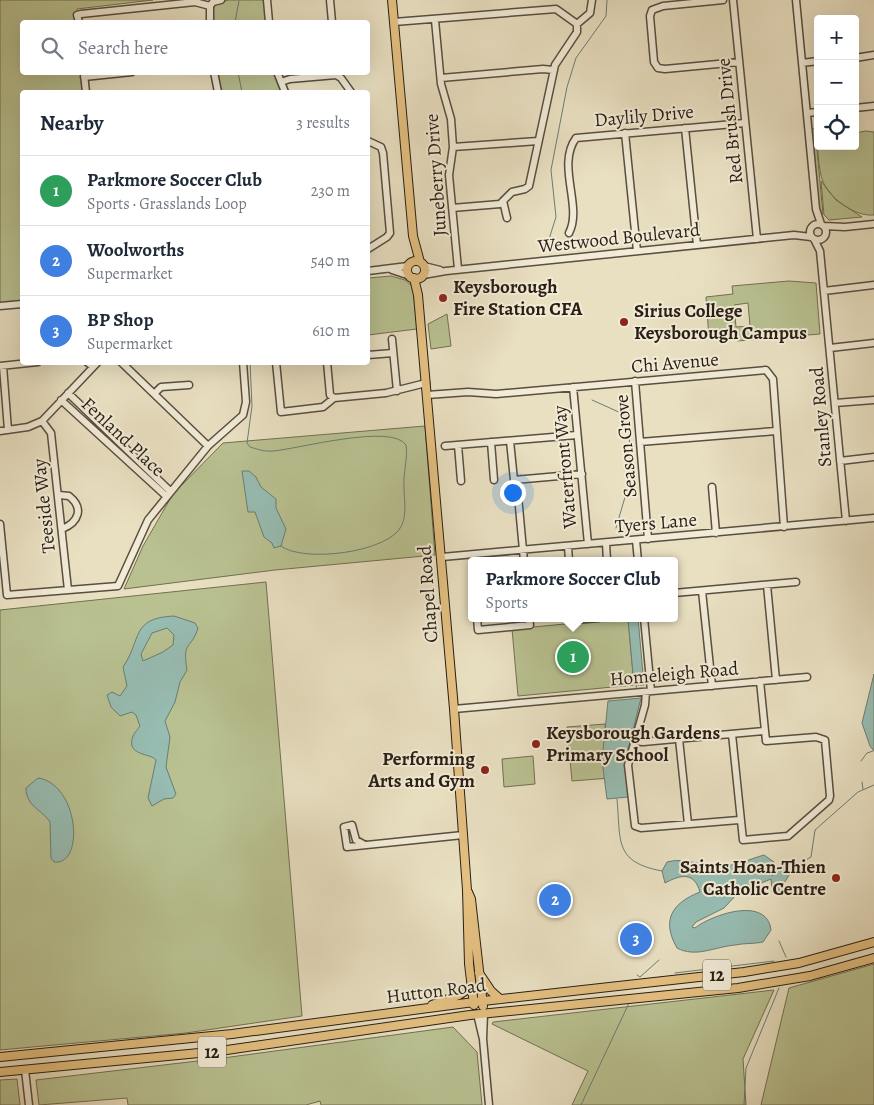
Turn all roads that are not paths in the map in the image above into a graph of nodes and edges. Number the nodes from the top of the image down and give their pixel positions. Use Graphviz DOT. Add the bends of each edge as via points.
graph roads {
  1 [pos="221,0"];
  2 [pos="267,0"];
  3 [pos="330,0"];
  4 [pos="392,0"];
  5 [pos="592,0"];
  6 [pos="722,0"];
  7 [pos="733,0"];
  8 [pos="796,0"];
  9 [pos="210,6"];
  10 [pos="78,20"];
  11 [pos="210,20"];
  12 [pos="270,20"];
  13 [pos="332,20"];
  14 [pos="435,20"];
  15 [pos="394,24"];
  16 [pos="577,24"];
  17 [pos="874,55"];
  18 [pos="859,57"];
  19 [pos="739,62"];
  20 [pos="814,62"];
  21 [pos="802,63"];
  22 [pos="553,70"];
  23 [pos="84,75"];
  24 [pos="215,75"];
  25 [pos="278,75"];
  26 [pos="327,75"];
  27 [pos="337,75"];
  28 [pos="440,78"];
  29 [pos="281,82"];
  30 [pos="86,90"];
  31 [pos="218,90"];
  32 [pos="284,90"];
  33 [pos="350,90"];
  34 [pos="874,106"];
  35 [pos="859,108"];
  36 [pos="814,112"];
  37 [pos="807,113"];
  38 [pos="745,123"];
  39 [pos="685,128"];
  40 [pos="625,133"];
  41 [pos="538,141"];
  42 [pos="370,142"];
  43 [pos="454,147"];
  44 [pos="503,201"];
  45 [pos="452,208"];
  46 [pos="816,208"];
  47 [pos="508,218"];
  48 [pos="874,224"];
  49 [pos="823,225"];
  50 [pos="811,227"];
  51 [pos="845,227"];
  52 [pos="569,233"];
  53 [pos="794,235"];
  54 [pos="413,236"];
  55 [pos="824,237"];
  56 [pos="813,238"];
  57 [pos="757,239"];
  58 [pos="697,245"];
  59 [pos="370,248"];
  60 [pos="637,251"];
  61 [pos="820,251"];
  62 [pos="422,264"];
  63 [pos="409,265"];
  64 [pos="458,269"];
  65 [pos="380,270"];
  66 [pos="446,270"];
  67 [pos="370,271"];
  68 [pos="417,276"];
  69 [pos="874,285"];
  70 [pos="824,292"];
  71 [pos="20,304"];
  72 [pos="0,306"];
  73 [pos="392,339"];
  74 [pos="874,343"];
  75 [pos="830,348"];
  76 [pos="393,353"];
  77 [pos="370,355"];
  78 [pos="20,364"];
  79 [pos="95,365"];
  80 [pos="123,365"];
  81 [pos="243,365"];
  82 [pos="276,365"];
  83 [pos="326,365"];
  84 [pos="1,366"];
  85 [pos="636,381"];
  86 [pos="426,383"];
  87 [pos="189,385"];
  88 [pos="573,387"];
  89 [pos="397,391"];
  90 [pos="68,393"];
  91 [pos="154,394"];
  92 [pos="427,395"];
  93 [pos="334,398"];
  94 [pos="61,400"];
  95 [pos="874,400"];
  96 [pos="835,403"];
  97 [pos="42,421"];
  98 [pos="8,430"];
  99 [pos="0,431"];
  100 [pos="776,431"];
  101 [pos="577,435"];
  102 [pos="510,441"];
  103 [pos="491,442"];
  104 [pos="640,442"];
  105 [pos="458,445"];
  106 [pos="208,446"];
  107 [pos="444,446"];
  108 [pos="874,457"];
  109 [pos="840,461"];
  110 [pos="582,474"];
  111 [pos="494,480"];
  112 [pos="514,480"];
  113 [pos="461,481"];
  114 [pos="712,487"];
  115 [pos="168,494"];
  116 [pos="59,495"];
  117 [pos="874,518"];
  118 [pos="846,521"];
  119 [pos="0,524"];
  120 [pos="784,527"];
  121 [pos="62,528"];
  122 [pos="716,533"];
  123 [pos="648,539"];
  124 [pos="636,540"];
  125 [pos="606,543"];
  126 [pos="588,544"];
  127 [pos="568,546"];
  128 [pos="523,550"];
  129 [pos="442,557"];
  130 [pos="478,557"];
  131 [pos="524,557"];
  132 [pos="569,557"];
  133 [pos="608,557"];
  134 [pos="638,557"];
  135 [pos="468,558"];
  136 [pos="2,568"];
  137 [pos="796,582"];
  138 [pos="767,585"];
  139 [pos="68,590"];
  140 [pos="702,591"];
  141 [pos="678,594"];
  142 [pos="477,622"];
  143 [pos="529,622"];
  144 [pos="644,622"];
  145 [pos="808,677"];
  146 [pos="776,680"];
  147 [pos="760,681"];
  148 [pos="712,686"];
  149 [pos="648,691"];
  150 [pos="454,709"];
  151 [pos="764,731"];
  152 [pos="732,734"];
  153 [pos="679,739"];
  154 [pos="634,741"];
  155 [pos="739,820"];
  156 [pos="688,824"];
  157 [pos="464,835"];
  158 [pos="365,845"];
  159 [pos="467,890"];
  160 [pos="873,945"];
  161 [pos="874,958"];
  162 [pos="479,973"];
  163 [pos="471,986"];
  164 [pos="500,999"];
  165 [pos="478,1002"];
  166 [pos="426,1009"];
  167 [pos="480,1014"];
  168 [pos="24,1055"];
  169 [pos="0,1057"];
  170 [pos="25,1070"];
  171 [pos="0,1072"];
  172 [pos="28,1105"];
  173 [pos="489,1105"];
  1 -- 9 [label="street"];
  2 -- 12 [label="street"];
  3 -- 13 [label="street"];
  4 -- 15 [label="main road"];
  5 -- 16 [label="street" via="590,13"];
  6 -- 19 [label="street" via="652,10 654,62 658,68 664,69"];
  7 -- 19 [label="street, Red Brush Drive"];
  8 -- 21 [label="street"];
  9 -- 10 [label="street" via="195,2 81,14 77,15"];
  9 -- 11 [label="street"];
  14 -- 15 [label="street"];
  14 -- 16 [label="street" via="556,9"];
  14 -- 28 [label="street, Juneberry Drive"];
  15 -- 54 [label="main road"];
  16 -- 22 [label="street" via="577,32"];
  17 -- 18 [label="street"];
  19 -- 38 [label="street, Red Brush Drive"];
  20 -- 21 [label="street"];
  21 -- 37 [label="street"];
  22 -- 28 [label="street"];
  22 -- 41 [label="street"];
  23 -- 30 [label="street"];
  24 -- 31 [label="street"];
  25 -- 29 [label="street"];
  26 -- 29 [label="street"];
  27 -- 33 [label="street"];
  28 -- 43 [label="street, Juneberry Drive" via="451,119"];
  29 -- 32 [label="street"];
  34 -- 35 [label="street"];
  36 -- 37 [label="street"];
  37 -- 46 [label="street"];
  38 -- 39 [label="street, Daylily Drive"];
  38 -- 57 [label="street, Red Brush Drive"];
  39 -- 40 [label="street, Daylily Drive"];
  39 -- 58 [label="street"];
  40 -- 52 [label="street, Daylily Drive" via="576,138 568,167 573,219"];
  40 -- 60 [label="street"];
  41 -- 43 [label="street"];
  41 -- 44 [label="street" via="529,186 512,192"];
  42 -- 59 [label="street" via="381,146 383,153 390,233"];
  43 -- 45 [label="street, Juneberry Drive" via="449,170"];
  44 -- 45 [label="street"];
  44 -- 47 [label="street"];
  45 -- 64 [label="street, Juneberry Drive"];
  46 -- 49 [label="street"];
  46 -- 50 [label="street"];
  48 -- 51 [label="street"];
  49 -- 50 [label="street, Westwood Boulevard"];
  49 -- 51 [label="street"];
  49 -- 55 [label="street, Stanley Road"];
  50 -- 53 [label="street, Westwood Boulevard"];
  50 -- 56 [label="street, Stanley Road"];
  51 -- 55 [label="street"];
  53 -- 56 [label="street, Westwood Boulevard"];
  53 -- 57 [label="street, Westwood Boulevard"];
  54 -- 62 [label="main road"];
  54 -- 63 [label="main road"];
  55 -- 56 [label="street, Westwood Boulevard"];
  55 -- 61 [label="street, Stanley Road"];
  56 -- 61 [label="street, Stanley Road"];
  57 -- 58 [label="street, Westwood Boulevard"];
  58 -- 60 [label="street, Westwood Boulevard"];
  60 -- 64 [label="street, Westwood Boulevard"];
  61 -- 70 [label="street, Stanley Road"];
  62 -- 63 [label="main road"];
  62 -- 66 [label="street, Westwood Boulevard"];
  62 -- 68 [label="main road"];
  63 -- 65 [label="street"];
  63 -- 68 [label="main road, Chapel Road"];
  64 -- 66 [label="street, Westwood Boulevard"];
  65 -- 67 [label="street"];
  65 -- 68 [label="street"];
  66 -- 68 [label="street, Westwood Boulevard"];
  68 -- 86 [label="main road, Chapel Road"];
  69 -- 70 [label="street"];
  70 -- 75 [label="street, Stanley Road"];
  71 -- 72 [label="street"];
  73 -- 76 [label="street"];
  74 -- 75 [label="street"];
  75 -- 96 [label="street, Stanley Road"];
  76 -- 77 [label="street"];
  76 -- 89 [label="street"];
  78 -- 84 [label="street"];
  79 -- 90 [label="street"];
  80 -- 91 [label="street"];
  81 -- 106 [label="street" via="244,415"];
  82 -- 93 [label="street" via="281,412 323,407"];
  83 -- 93 [label="street" via="330,395"];
  84 -- 98 [label="street"];
  85 -- 88 [label="street, Chi Avenue"];
  85 -- 100 [label="street, Chi Avenue" via="766,370 773,379"];
  85 -- 104 [label="street, Season Grove"];
  86 -- 89 [label="street"];
  86 -- 92 [label="main road, Chapel Road"];
  87 -- 91 [label="street" via="160,387"];
  88 -- 92 [label="street, Chi Avenue" via="496,394"];
  88 -- 101 [label="street, Waterfront Way"];
  89 -- 93 [label="street"];
  90 -- 94 [label="street"];
  90 -- 115 [label="street, Fenland Place"];
  91 -- 106 [label="street"];
  92 -- 129 [label="main road, Chapel Road"];
  94 -- 97 [label="street"];
  94 -- 115 [label="street, Fenland Place"];
  95 -- 96 [label="street"];
  96 -- 109 [label="street, Stanley Road"];
  97 -- 98 [label="street"];
  97 -- 116 [label="street, Teeside Way" via="51,433"];
  98 -- 99 [label="street"];
  100 -- 104 [label="street"];
  100 -- 120 [label="street, Chi Avenue"];
  101 -- 102 [label="street"];
  101 -- 110 [label="street, Waterfront Way"];
  102 -- 103 [label="street"];
  102 -- 112 [label="street"];
  103 -- 105 [label="street"];
  103 -- 111 [label="street"];
  104 -- 123 [label="street, Season Grove"];
  105 -- 107 [label="street"];
  105 -- 113 [label="street"];
  106 -- 115 [label="street"];
  108 -- 109 [label="street"];
  109 -- 118 [label="street, Stanley Road"];
  110 -- 112 [label="street"];
  110 -- 126 [label="street, Waterfront Way"];
  112 -- 128 [label="street"];
  114 -- 122 [label="street"];
  115 -- 139 [label="street" via="148,520 118,586"];
  116 -- 121 [label="street, Teeside Way"];
  116 -- 121 [label="street" via="69,496 79,512 75,521"];
  117 -- 118 [label="street, Tyers Lane"];
  118 -- 120 [label="street, Tyers Lane"];
  119 -- 136 [label="street"];
  120 -- 122 [label="street, Tyers Lane"];
  121 -- 139 [label="street, Teeside Way"];
  122 -- 123 [label="street, Tyers Lane"];
  123 -- 124 [label="street, Tyers Lane"];
  124 -- 125 [label="street, Tyers Lane"];
  124 -- 134 [label="street"];
  125 -- 126 [label="street, Tyers Lane"];
  125 -- 133 [label="street"];
  126 -- 127 [label="street, Tyers Lane"];
  127 -- 128 [label="street, Tyers Lane"];
  127 -- 132 [label="street"];
  128 -- 130 [label="street, Tyers Lane"];
  128 -- 131 [label="street"];
  129 -- 135 [label="street, Tyers Lane"];
  129 -- 150 [label="main road, Chapel Road"];
  136 -- 139 [label="street" via="8,595"];
  137 -- 138 [label="street"];
  138 -- 140 [label="street"];
  138 -- 146 [label="street"];
  140 -- 141 [label="street"];
  140 -- 148 [label="street"];
  142 -- 143 [label="street" via="478,630"];
  144 -- 149 [label="street"];
  145 -- 146 [label="street, Homeleigh Road"];
  146 -- 147 [label="street, Homeleigh Road"];
  147 -- 148 [label="street, Homeleigh Road"];
  147 -- 151 [label="street"];
  148 -- 149 [label="street, Homeleigh Road"];
  149 -- 150 [label="street, Homeleigh Road"];
  149 -- 154 [label="street"];
  150 -- 157 [label="main road, Chapel Road"];
  151 -- 152 [label="street"];
  151 -- 155 [label="street" via="766,741 770,742 825,740 829,800 788,836 745,841 741,837"];
  152 -- 153 [label="street"];
  152 -- 155 [label="street"];
  153 -- 154 [label="street"];
  153 -- 156 [label="street"];
  154 -- 156 [label="street" via="628,765 635,826"];
  155 -- 156 [label="street"];
  157 -- 158 [label="street"];
  157 -- 159 [label="main road, Chapel Road"];
  159 -- 162 [label="main road, Chapel Road" via="472,899"];
  159 -- 163 [label="main road, Chapel Road"];
  160 -- 164 [label="main road, Hutton Road / 12" via="762,970"];
  161 -- 167 [label="main road, Hutton Road / 12" via="829,972 774,983"];
  162 -- 164 [label="main road"];
  162 -- 165 [label="main road, Chapel Road"];
  163 -- 165 [label="main road, Chapel Road"];
  163 -- 166 [label="main road" via="459,995"];
  164 -- 165 [label="main road, Hutton Road / 12"];
  165 -- 166 [label="main road, Hutton Road / 12"];
  165 -- 167 [label="main road, Chapel Road"];
  166 -- 168 [label="main road, Hutton Road / 12" via="222,1035"];
  167 -- 170 [label="main road, Hutton Road / 12" via="220,1051"];
  167 -- 173 [label="street, Chapel Road"];
  168 -- 169 [label="main road, Hutton Road / 12"];
  168 -- 170 [label="main road"];
  170 -- 171 [label="main road, Hutton Road / 12"];
  170 -- 172 [label="street"];
}
